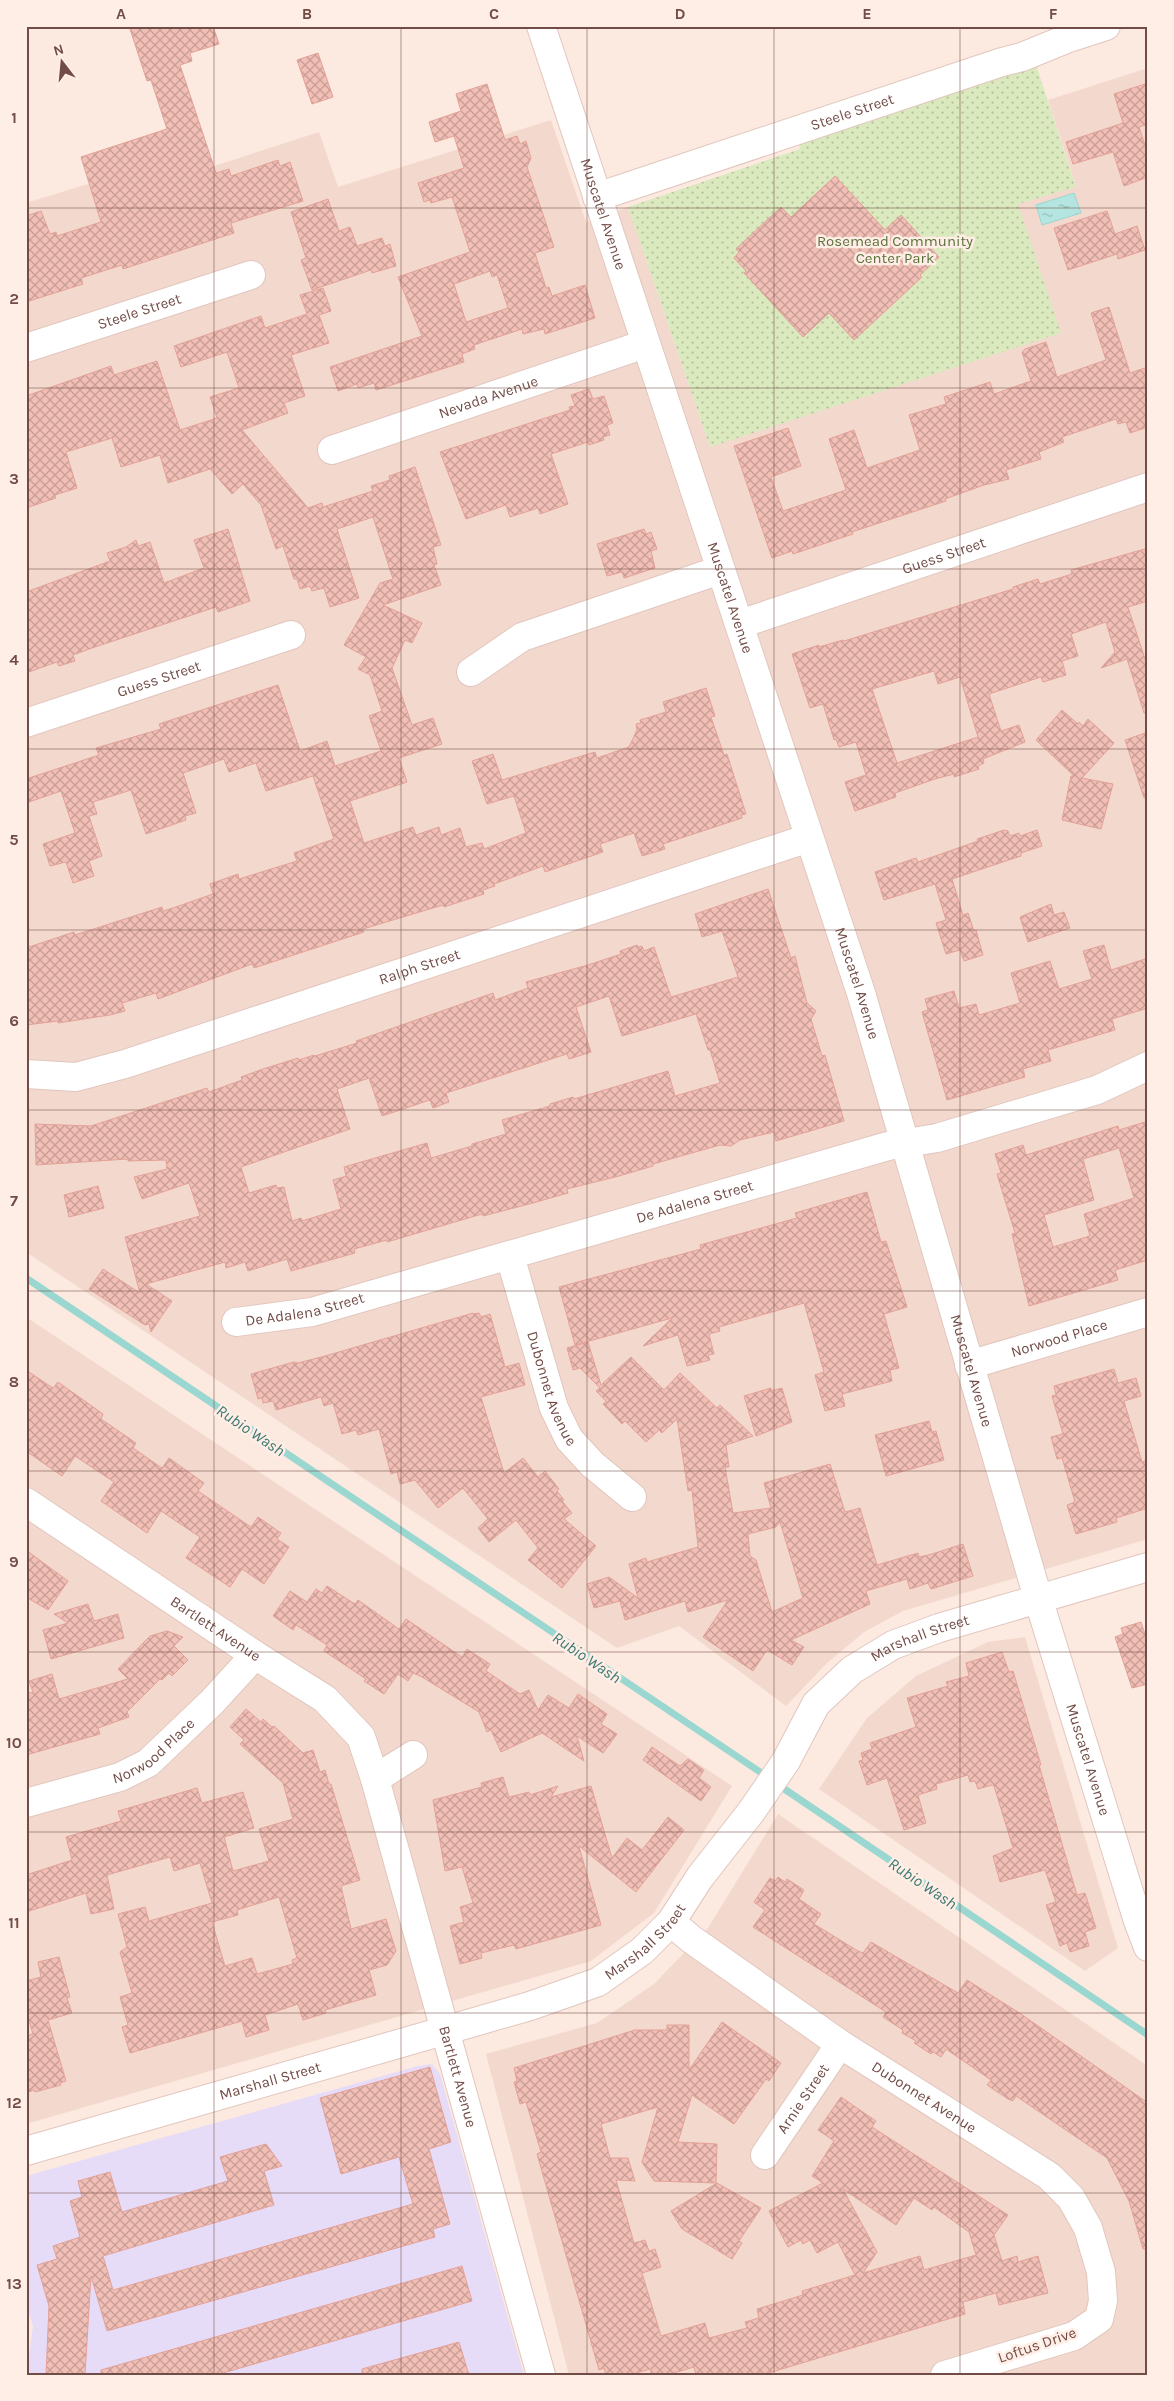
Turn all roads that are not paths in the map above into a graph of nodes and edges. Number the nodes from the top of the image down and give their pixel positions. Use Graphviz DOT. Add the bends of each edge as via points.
graph roads {
  1 [pos="541,26"];
  2 [pos="1106,26"];
  3 [pos="597,197"];
  4 [pos="250,275"];
  5 [pos="645,344"];
  6 [pos="26,348"];
  7 [pos="332,450"];
  8 [pos="1148,487"];
  9 [pos="720,570"];
  10 [pos="740,624"];
  11 [pos="291,636"];
  12 [pos="471,672"];
  13 [pos="26,723"];
  14 [pos="809,838"];
  15 [pos="1148,1066"];
  16 [pos="26,1074"];
  17 [pos="905,1144"];
  18 [pos="510,1256"];
  19 [pos="1148,1312"];
  20 [pos="236,1322"];
  21 [pos="969,1365"];
  22 [pos="632,1497"];
  23 [pos="26,1502"];
  24 [pos="1148,1567"];
  25 [pos="1038,1598"];
  26 [pos="255,1655"];
  27 [pos="413,1755"];
  28 [pos="375,1779"];
  29 [pos="26,1803"];
  30 [pos="671,1922"];
  31 [pos="1148,1947"];
  32 [pos="444,2029"];
  33 [pos="840,2044"];
  34 [pos="26,2151"];
  35 [pos="765,2155"];
  36 [pos="1099,2319"];
  37 [pos="541,2375"];
  38 [pos="945,2375"];
  1 -- 3 [label="street, Muscatel Avenue"];
  2 -- 3 [label="street, Steele Street" via="1022,57"];
  3 -- 5 [label="street, Muscatel Avenue"];
  4 -- 6 [label="street, Steele Street"];
  5 -- 7 [label="street, Nevada Avenue"];
  5 -- 9 [label="street, Muscatel Avenue"];
  8 -- 10 [label="street, Guess Street"];
  9 -- 10 [label="street, Muscatel Avenue"];
  9 -- 12 [label="street" via="522,638"];
  10 -- 14 [label="street, Muscatel Avenue"];
  11 -- 13 [label="street, Guess Street"];
  14 -- 16 [label="street, Ralph Street" via="125,1064 76,1077"];
  14 -- 17 [label="street, Muscatel Avenue" via="861,993"];
  15 -- 17 [label="street, De Adalena Street" via="1097,1090 938,1138"];
  17 -- 18 [label="street, De Adalena Street" via="888,1146"];
  17 -- 21 [label="street, Muscatel Avenue"];
  18 -- 20 [label="street, De Adalena Street" via="312,1312"];
  18 -- 22 [label="street, Dubonnet Avenue" via="554,1408 569,1439 592,1464"];
  19 -- 21 [label="street, Norwood Place"];
  21 -- 25 [label="street, Muscatel Avenue"];
  23 -- 26 [label="street, Bartlett Avenue"];
  24 -- 25 [label="street, Marshall Street"];
  25 -- 30 [label="street, Marshall Street" via="893,1645 852,1670 816,1704 786,1761 700,1877"];
  25 -- 31 [label="street, Muscatel Avenue"];
  26 -- 28 [label="street, Bartlett Avenue" via="325,1699 361,1737"];
  26 -- 29 [label="street, Norwood Place" via="212,1702 148,1763 120,1777"];
  27 -- 28 [label="street"];
  28 -- 32 [label="street, Bartlett Avenue"];
  30 -- 32 [label="street, Marshall Street" via="642,1951 598,1982 530,2006"];
  30 -- 33 [label="street, Dubonnet Avenue"];
  32 -- 34 [label="street, Marshall Street"];
  32 -- 37 [label="street, Bartlett Avenue"];
  33 -- 35 [label="street, Arnie Street"];
  33 -- 36 [label="street, Dubonnet Avenue" via="1048,2176 1071,2198 1088,2228 1101,2272 1103,2301"];
  36 -- 38 [label="street, Loftus Drive" via="1074,2336"];
}
